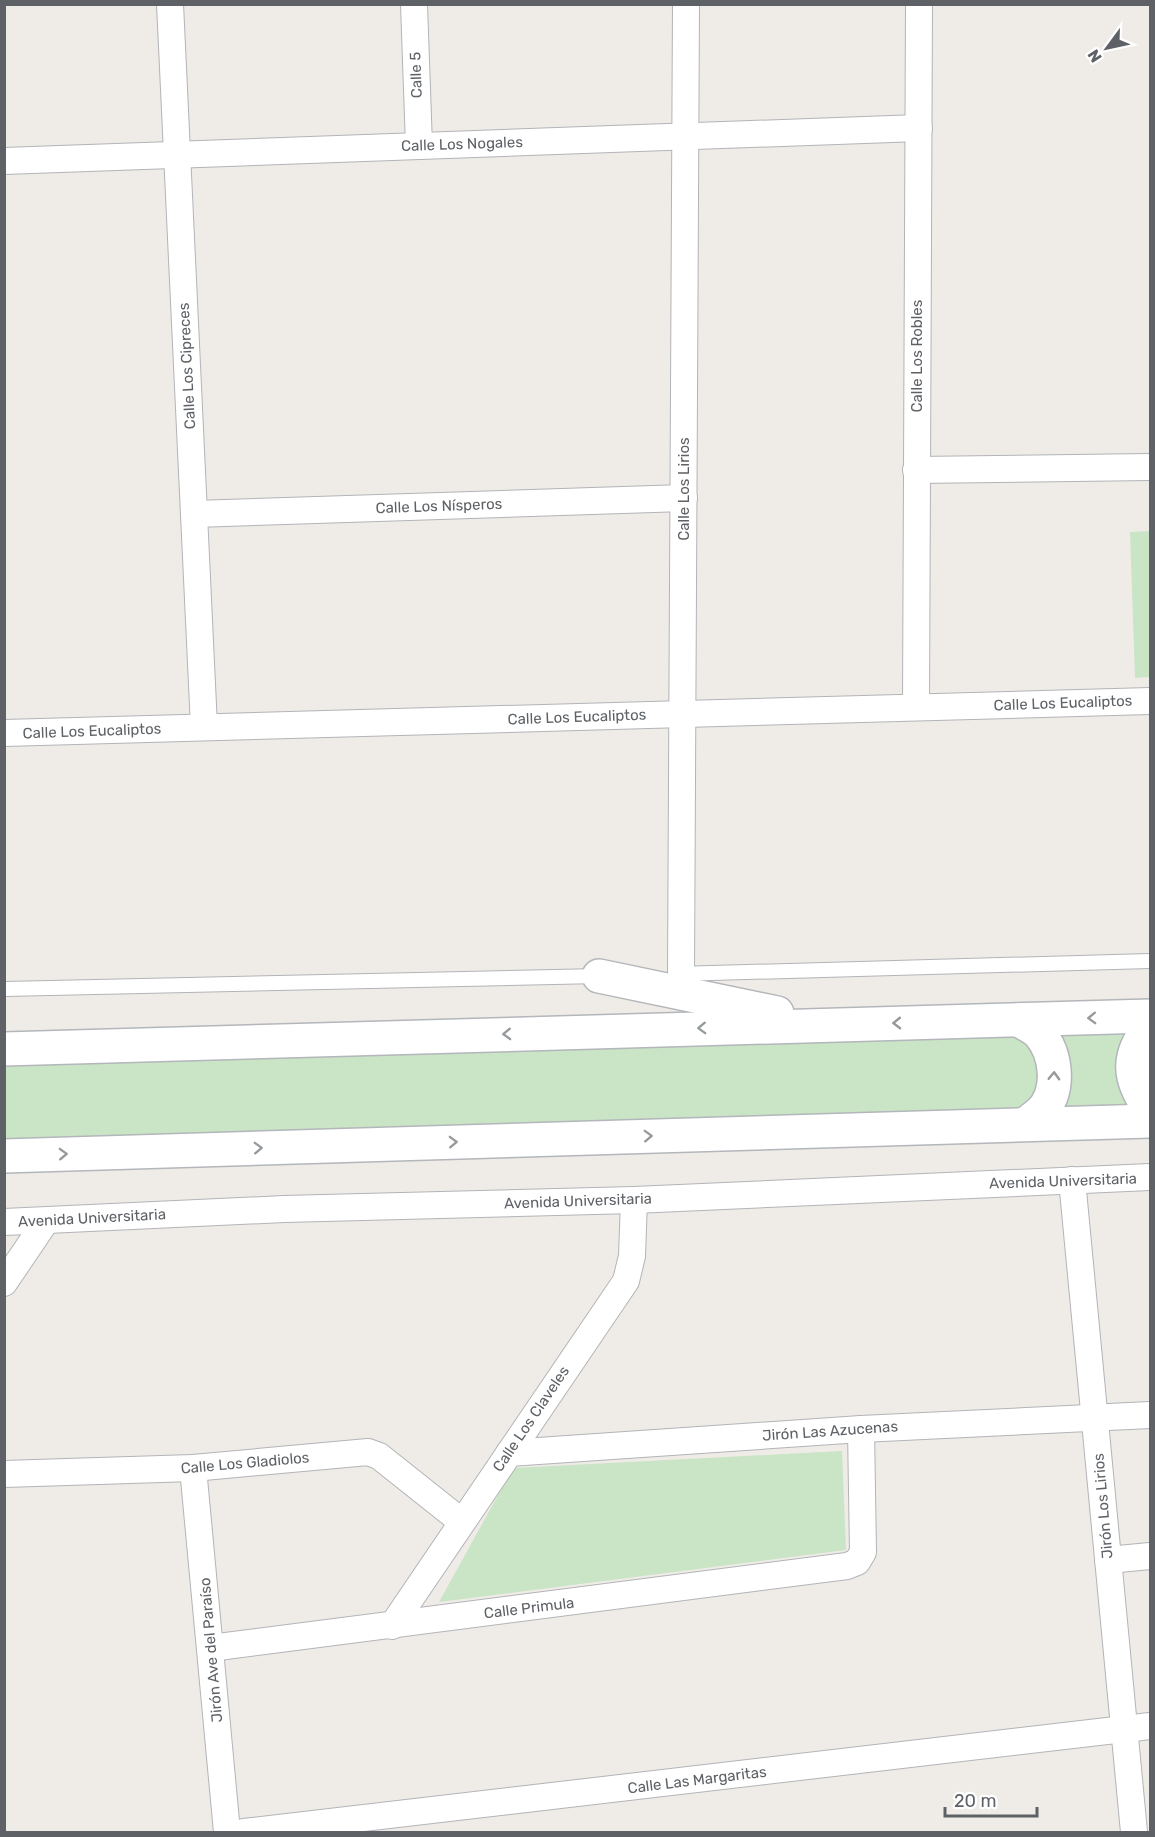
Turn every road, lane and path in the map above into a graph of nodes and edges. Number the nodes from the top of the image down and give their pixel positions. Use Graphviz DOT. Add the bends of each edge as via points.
graph roads {
  1 [pos="170,4"];
  2 [pos="414,4"];
  3 [pos="686,4"];
  4 [pos="919,4"];
  5 [pos="919,128"];
  6 [pos="685,136"];
  7 [pos="419,146"];
  8 [pos="177,154"];
  9 [pos="4,161"];
  10 [pos="1150,467"];
  11 [pos="916,470"];
  12 [pos="684,498"];
  13 [pos="194,514"];
  14 [pos="1150,701"];
  15 [pos="916,707"];
  16 [pos="683,714"];
  17 [pos="204,728"];
  18 [pos="4,733"];
  19 [pos="1150,960"];
  20 [pos="681,974"];
  21 [pos="599,976"];
  22 [pos="4,989"];
  23 [pos="1150,1016"];
  24 [pos="1019,1020"];
  25 [pos="831,1025"];
  26 [pos="1150,1027"];
  27 [pos="4,1049"];
  28 [pos="1150,1109"];
  29 [pos="1150,1121"];
  30 [pos="1026,1124"];
  31 [pos="4,1156"];
  32 [pos="1150,1177"];
  33 [pos="1072,1180"];
  34 [pos="634,1200"];
  35 [pos="46,1221"];
  36 [pos="4,1222"];
  37 [pos="4,1283"];
  38 [pos="1150,1415"];
  39 [pos="1094,1418"];
  40 [pos="861,1429"];
  41 [pos="509,1453"];
  42 [pos="193,1468"];
  43 [pos="4,1474"];
  44 [pos="462,1522"];
  45 [pos="1150,1556"];
  46 [pos="1108,1560"];
  47 [pos="392,1626"];
  48 [pos="210,1648"];
  49 [pos="1150,1726"];
  50 [pos="1124,1730"];
  51 [pos="227,1833"];
  52 [pos="244,1833"];
  53 [pos="1134,1833"];
  1 -- 8 [label="street, Calle Los Cipreces"];
  2 -- 7 [label="street, Calle 5"];
  3 -- 6 [label="street, Calle Los Lirios"];
  4 -- 5 [label="street, Calle Los Robles"];
  5 -- 6 [label="street, Calle Los Nogales"];
  5 -- 11 [label="street, Calle Los Robles"];
  6 -- 7 [label="street, Calle Los Nogales"];
  6 -- 12 [label="street, Calle Los Lirios"];
  7 -- 8 [label="street, Calle Los Nogales"];
  8 -- 9 [label="street, Calle Los Nogales"];
  8 -- 13 [label="street, Calle Los Cipreces"];
  10 -- 11 [label="street"];
  11 -- 15 [label="street, Calle Los Robles"];
  12 -- 13 [label="street, Calle Los Nísperos"];
  12 -- 16 [label="street, Calle Los Lirios"];
  13 -- 17 [label="street, Calle Los Cipreces"];
  14 -- 15 [label="street, Calle Los Eucaliptos"];
  15 -- 16 [label="street, Calle Los Eucaliptos"];
  16 -- 17 [label="street, Calle Los Eucaliptos"];
  16 -- 20 [label="street, Calle Los Lirios"];
  17 -- 18 [label="street, Calle Los Eucaliptos"];
  19 -- 20 [label="lane"];
  20 -- 21 [label="lane"];
  21 -- 22 [label="lane"];
  21 -- 25 [label="main road"];
  23 -- 24 [label="main road, one-way"];
  24 -- 25 [label="main road, one-way"];
  30 -- 24 [label="main road, one-way" via="1042,1111 1053,1091 1055,1070 1050,1049 1037,1032"];
  25 -- 27 [label="main road, one-way"];
  26 -- 28 [label="main road" via="1137,1046 1132,1068 1137,1090"];
  29 -- 30 [label="main road"];
  31 -- 30 [label="main road, one-way"];
  32 -- 33 [label="street, Avenida Universitaria"];
  33 -- 34 [label="street, Avenida Universitaria"];
  33 -- 39 [label="street, Jirón Los Lirios"];
  34 -- 35 [label="street, Avenida Universitaria" via="284,1209"];
  34 -- 41 [label="street, Calle Los Claveles" via="632,1256 626,1281"];
  35 -- 36 [label="street, Avenida Universitaria"];
  35 -- 37 [label="street"];
  38 -- 39 [label="street, Jirón Las Azucenas"];
  39 -- 40 [label="street, Jirón Las Azucenas"];
  39 -- 46 [label="street, Jirón Los Lirios"];
  40 -- 41 [label="street, Jirón Las Azucenas"];
  40 -- 47 [label="street, Calle Primula" via="863,1552 857,1562"];
  41 -- 44 [label="street, Calle Los Claveles"];
  42 -- 43 [label="street, Calle Los Gladiolos"];
  42 -- 44 [label="street, Calle Los Gladiolos" via="368,1452 379,1456"];
  42 -- 48 [label="street, Jirón Ave del Paraíso"];
  44 -- 47 [label="street, Calle Los Claveles"];
  45 -- 46 [label="street"];
  46 -- 50 [label="street, Jirón Los Lirios"];
  47 -- 48 [label="street, Calle Primula"];
  48 -- 51 [label="street, Jirón Ave del Paraíso"];
  49 -- 50 [label="street, Calle Las Margaritas"];
  50 -- 52 [label="street, Calle Las Margaritas"];
  50 -- 53 [label="street, Jirón Los Lirios"];
}
